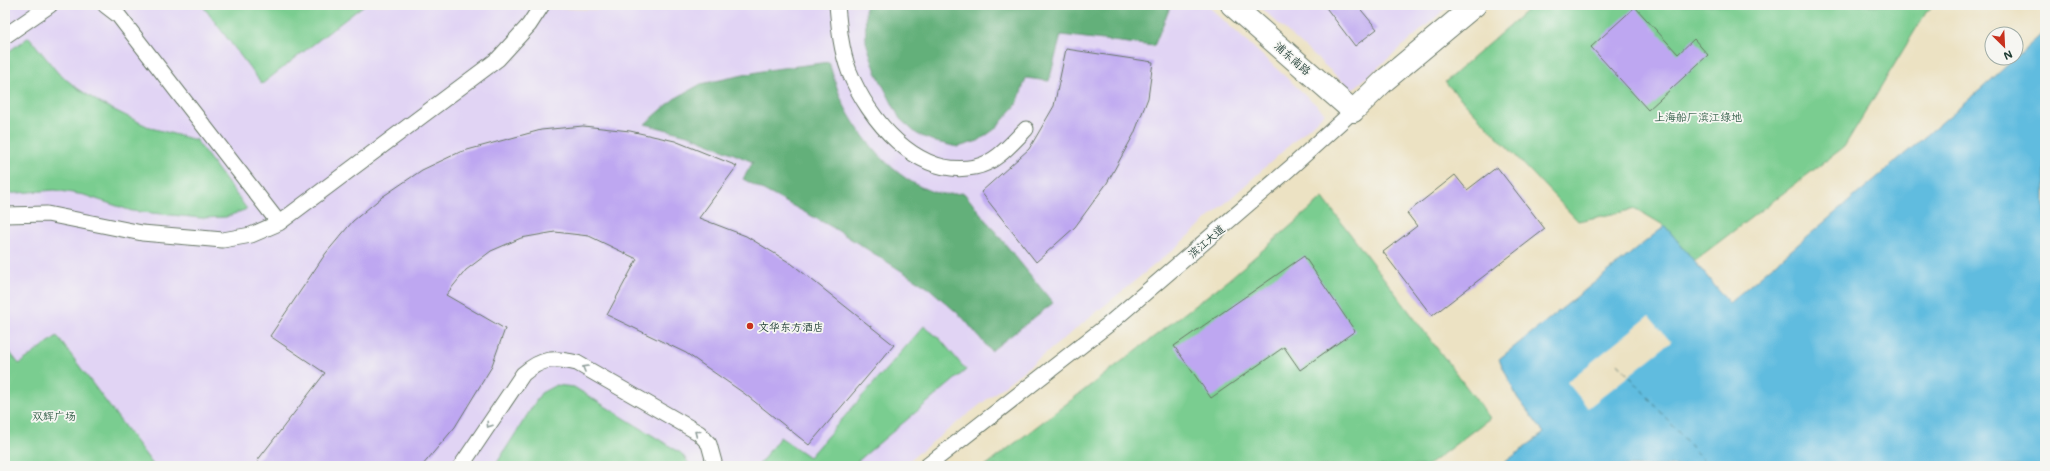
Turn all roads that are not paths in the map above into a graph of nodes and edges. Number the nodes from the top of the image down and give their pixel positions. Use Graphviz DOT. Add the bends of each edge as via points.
graph roads {
  1 [pos="50,5"];
  2 [pos="105,5"];
  3 [pos="542,5"];
  4 [pos="837,5"];
  5 [pos="1232,5"];
  6 [pos="1475,5"];
  7 [pos="5,36"];
  8 [pos="1353,111"];
  9 [pos="1026,129"];
  10 [pos="5,215"];
  11 [pos="279,223"];
  12 [pos="461,466"];
  13 [pos="715,466"];
  14 [pos="927,466"];
  1 -- 7 [label="lane"];
  2 -- 11 [label="lane" via="118,15"];
  3 -- 11 [label="lane" via="529,25 498,59"];
  4 -- 9 [label="lane" via="840,39 849,70 863,101 896,140 921,159 949,169 976,167 1000,155"];
  5 -- 8 [label="street, 浦东南路"];
  6 -- 8 [label="street, 滨江大道" via="1385,80"];
  8 -- 14 [label="lane, 滨江大道" via="1109,324"];
  10 -- 11 [label="lane" via="47,214 142,233 222,240 251,235"];
  13 -- 12 [label="lane, one-way" via="709,444 699,433 577,363 563,359 548,359 535,364 524,374"];
}
